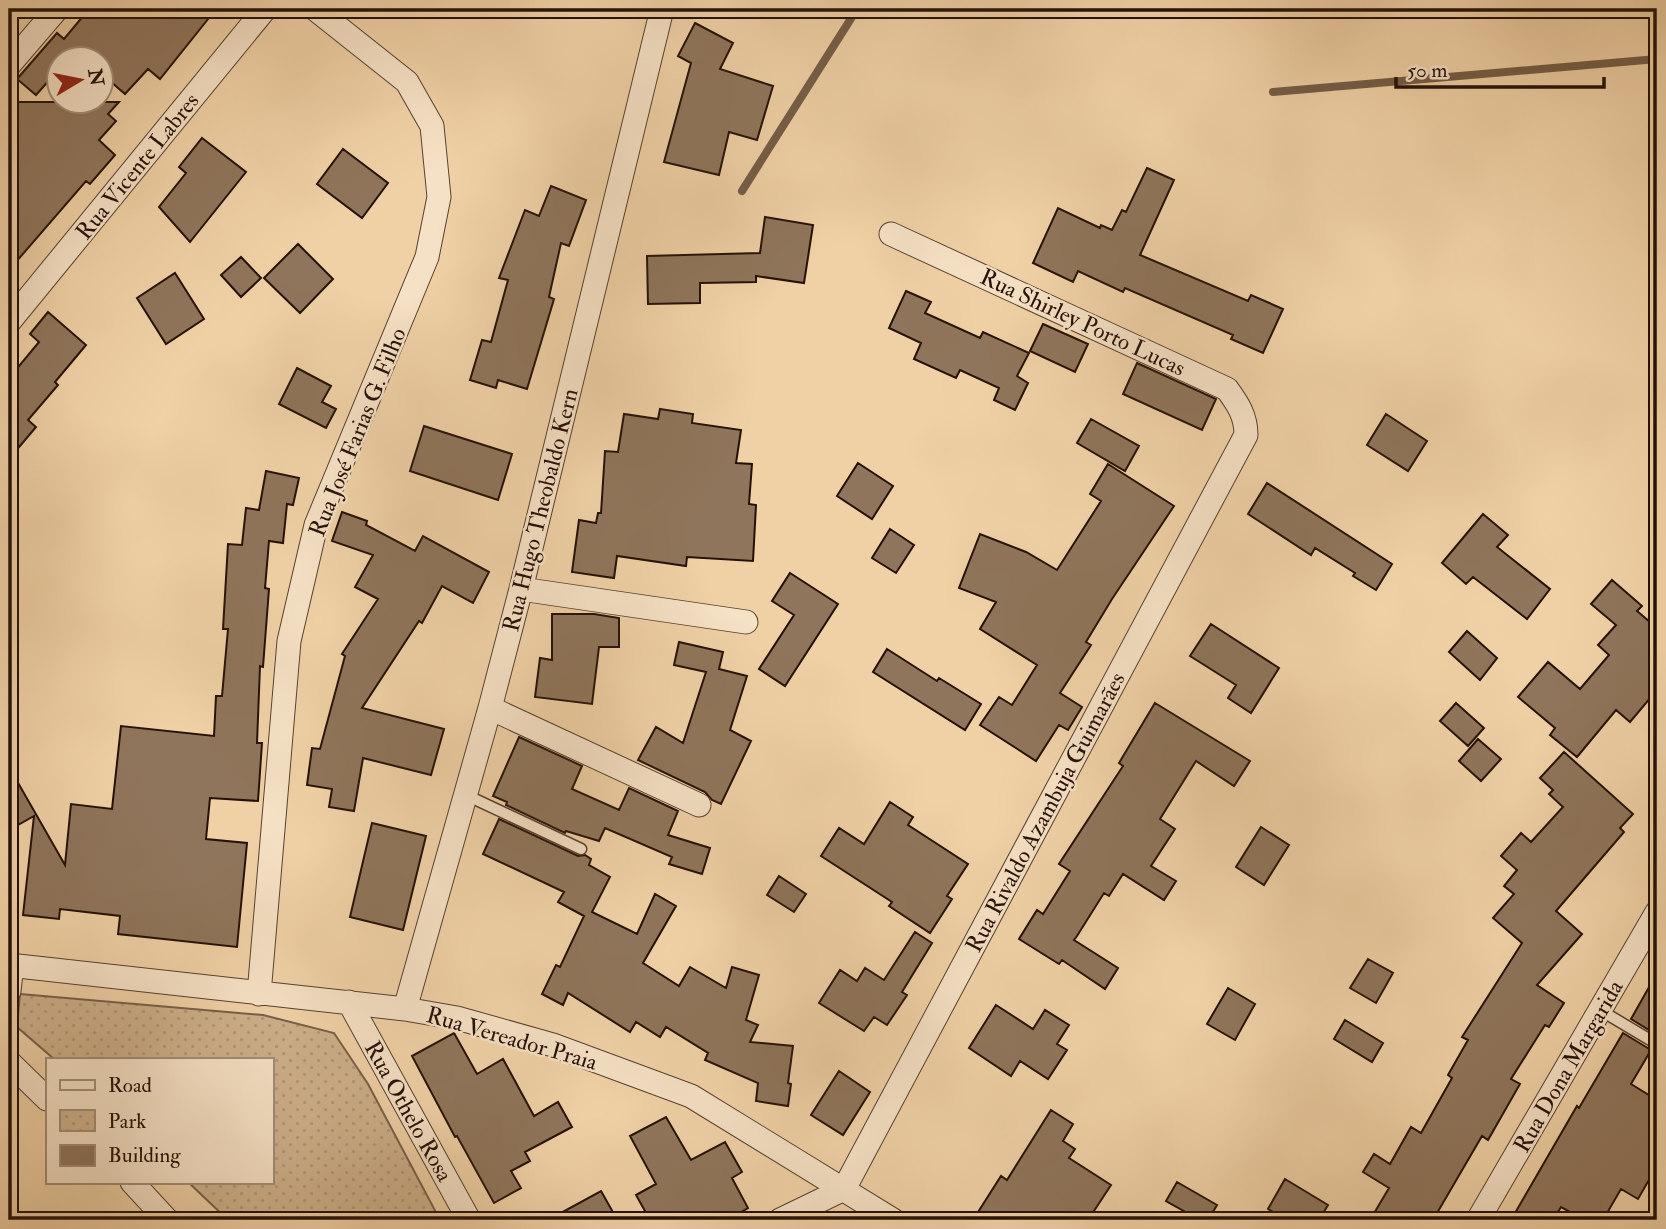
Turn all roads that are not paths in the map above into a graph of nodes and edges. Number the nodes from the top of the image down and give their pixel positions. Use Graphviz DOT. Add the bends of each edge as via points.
graph roads {
  1 [pos="57,9"];
  2 [pos="265,9"];
  3 [pos="315,9"];
  4 [pos="663,9"];
  5 [pos="9,65"];
  6 [pos="891,234"];
  7 [pos="9,322"];
  8 [pos="1246,435"];
  9 [pos="521,589"];
  10 [pos="746,622"];
  11 [pos="490,708"];
  12 [pos="466,795"];
  13 [pos="699,805"];
  14 [pos="581,849"];
  15 [pos="1657,912"];
  16 [pos="11,965"];
  17 [pos="9,991"];
  18 [pos="259,994"];
  19 [pos="349,1002"];
  20 [pos="405,1009"];
  21 [pos="1600,1010"];
  22 [pos="1657,1044"];
  23 [pos="9,1062"];
  24 [pos="46,1098"];
  25 [pos="134,1184"];
  26 [pos="844,1189"];
  27 [pos="167,1220"];
  28 [pos="469,1220"];
  29 [pos="780,1220"];
  30 [pos="893,1220"];
  31 [pos="1478,1220"];
  1 -- 5 [label="street"];
  2 -- 7 [label="street, Rua Vicente Labres"];
  3 -- 18 [label="street, Rua José Farias G. Filho" via="407,82 432,126 439,197 427,257 316,525 289,641"];
  4 -- 9 [label="street, Rua Hugo Theobaldo Kern"];
  6 -- 8 [label="street, Rua Shirley Porto Lucas" via="1227,388 1242,410"];
  8 -- 26 [label="street, Rua Rivaldo Azambuja Guimarães"];
  9 -- 10 [label="street"];
  9 -- 11 [label="street, Rua Hugo Theobaldo Kern"];
  11 -- 12 [label="street, Rua Hugo Theobaldo Kern"];
  11 -- 13 [label="street"];
  12 -- 14 [label="lane"];
  12 -- 20 [label="street, Rua Hugo Theobaldo Kern"];
  15 -- 21 [label="street, Rua Dona Margarida"];
  16 -- 17 [label="street"];
  16 -- 18 [label="street, Rua Vereador Praia"];
  18 -- 19 [label="street, Rua Vereador Praia"];
  19 -- 20 [label="street, Rua Vereador Praia"];
  19 -- 28 [label="street, Rua Othelo Rosa"];
  20 -- 26 [label="street, Rua Vereador Praia" via="457,1018 553,1045 691,1096"];
  21 -- 22 [label="lane"];
  21 -- 31 [label="street, Rua Dona Margarida"];
  23 -- 24 [label="street"];
  25 -- 27 [label="street"];
  26 -- 29 [label="street"];
  26 -- 30 [label="street, Rua Vereador Praia"];
}
